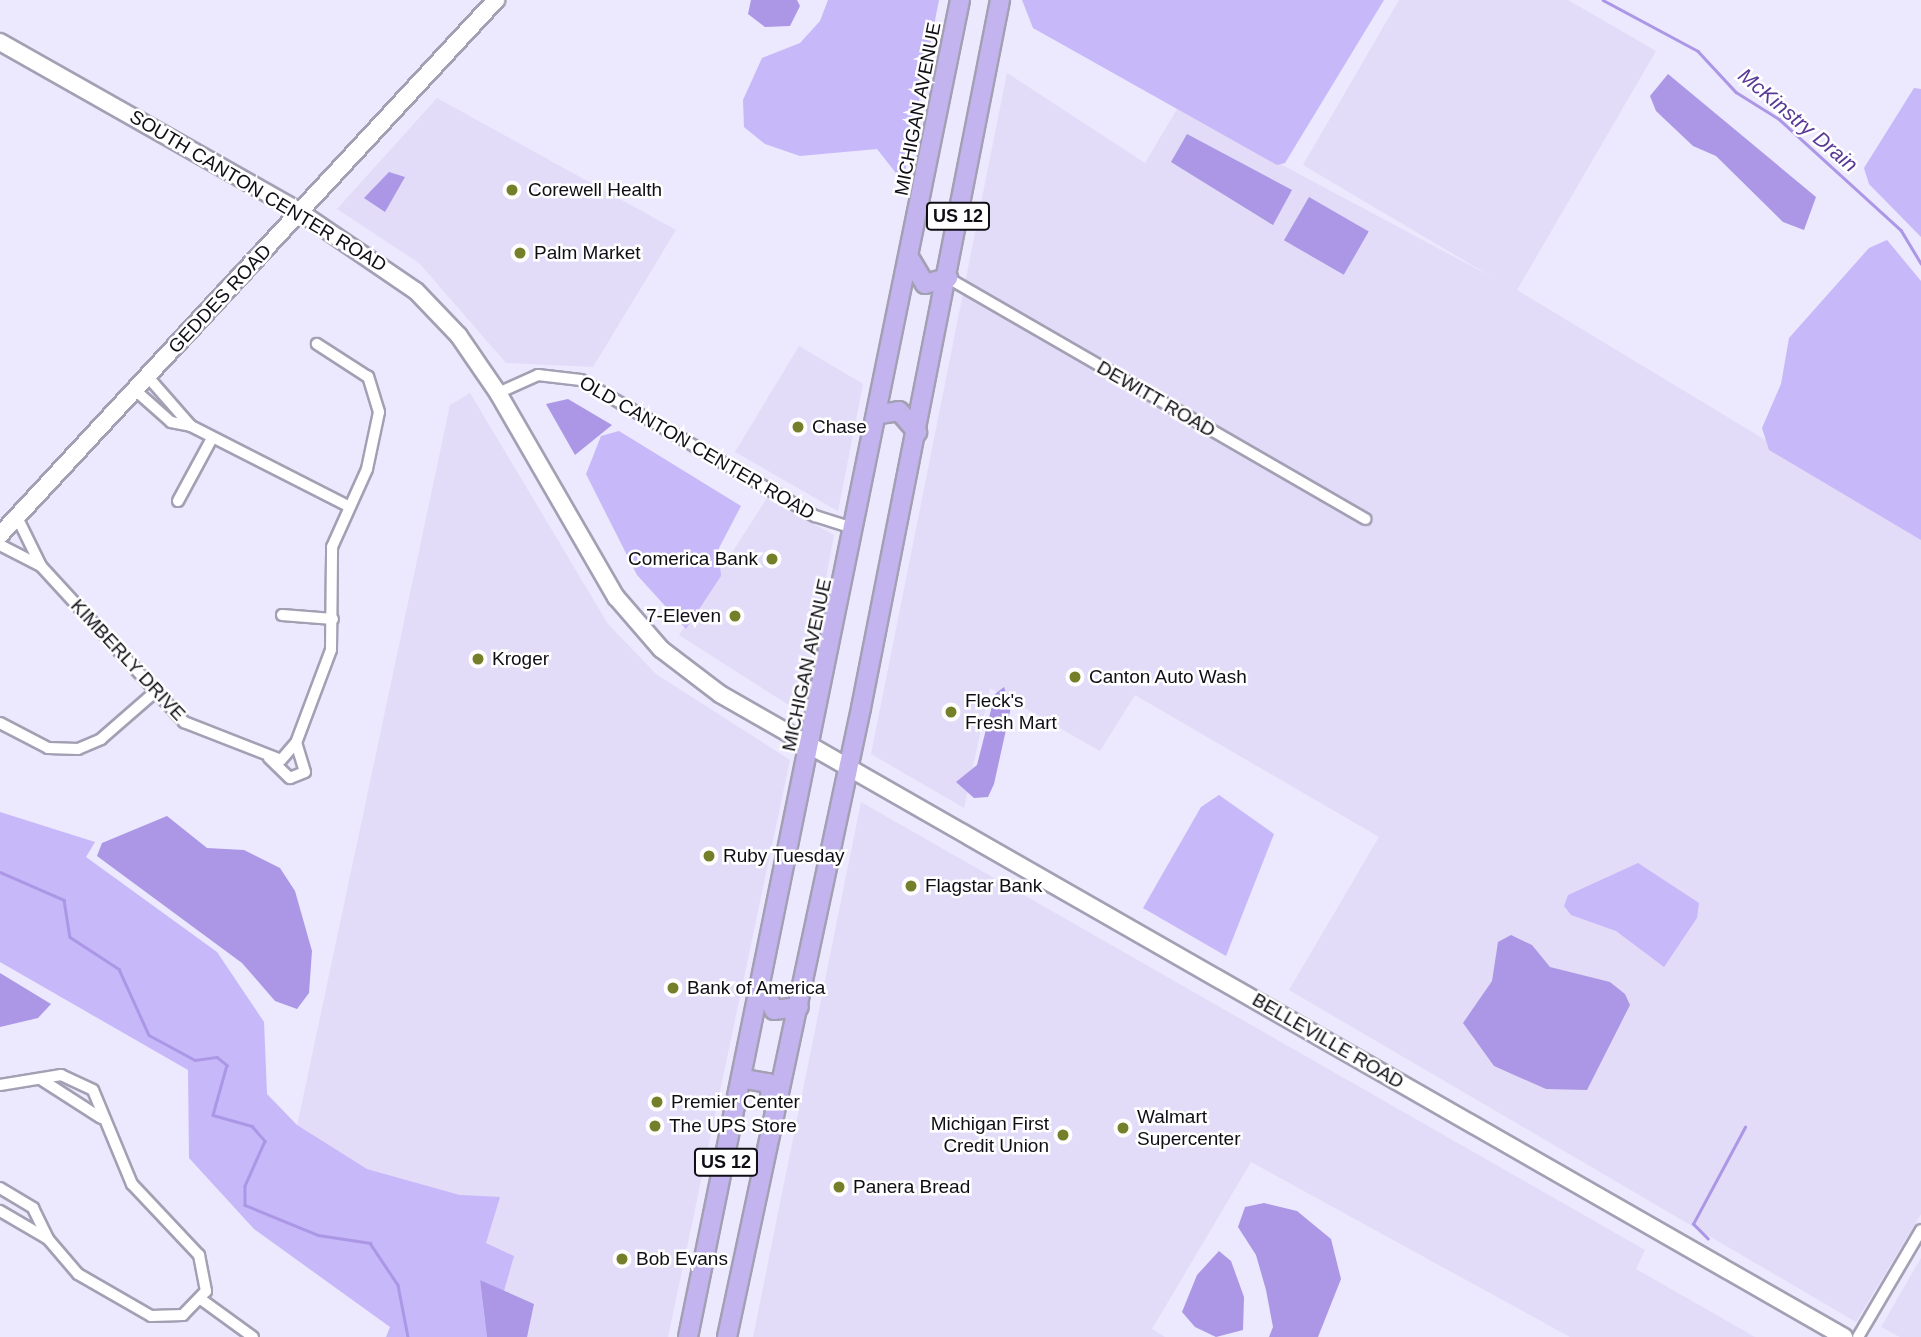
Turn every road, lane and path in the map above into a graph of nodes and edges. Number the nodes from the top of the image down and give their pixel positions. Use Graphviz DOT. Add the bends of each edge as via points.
graph roads {
  1 [pos="496,0"];
  2 [pos="960,0"];
  3 [pos="1000,0"];
  4 [pos="0,42"];
  5 [pos="300,212"];
  6 [pos="910,259"];
  7 [pos="947,278"];
  8 [pos="317,344"];
  9 [pos="147,376"];
  10 [pos="135,390"];
  11 [pos="498,393"];
  12 [pos="880,414"];
  13 [pos="191,426"];
  14 [pos="916,432"];
  15 [pos="211,440"];
  16 [pos="178,501"];
  17 [pos="348,506"];
  18 [pos="17,517"];
  19 [pos="1365,519"];
  20 [pos="856,529"];
  21 [pos="0,535"];
  22 [pos="0,545"];
  23 [pos="41,566"];
  24 [pos="282,615"];
  25 [pos="333,619"];
  26 [pos="154,693"];
  27 [pos="0,723"];
  28 [pos="296,743"];
  29 [pos="811,747"];
  30 [pos="269,758"];
  31 [pos="849,768"];
  32 [pos="762,987"];
  33 [pos="799,1007"];
  34 [pos="745,1079"];
  35 [pos="43,1080"];
  36 [pos="0,1084"];
  37 [pos="775,1114"];
  38 [pos="103,1120"];
  39 [pos="0,1188"];
  40 [pos="0,1211"];
  41 [pos="1921,1230"];
  42 [pos="48,1239"];
  43 [pos="202,1300"];
  44 [pos="253,1337"];
  45 [pos="688,1337"];
  46 [pos="727,1337"];
  47 [pos="1844,1337"];
  48 [pos="1858,1337"];
  1 -- 5 [label="main road, GEDDES ROAD"];
  2 -- 6 [label="main road, MICHIGAN AVENUE / US 12"];
  3 -- 7 [label="main road, US 12"];
  4 -- 5 [label="main road, SOUTH CANTON CENTER ROAD"];
  5 -- 9 [label="main road, GEDDES ROAD"];
  5 -- 11 [label="main road, SOUTH CANTON CENTER ROAD" via="416,291 459,336"];
  6 -- 7 [label="main road" via="925,284"];
  6 -- 12 [label="main road, MICHIGAN AVENUE / US 12"];
  7 -- 14 [label="main road, US 12"];
  7 -- 19 [label="street, DEWITT ROAD"];
  8 -- 17 [label="street" via="339,353 374,387 375,437"];
  9 -- 10 [label="main road, GEDDES ROAD"];
  9 -- 13 [label="street"];
  10 -- 13 [label="street" via="171,422"];
  10 -- 18 [label="main road, GEDDES ROAD"];
  11 -- 20 [label="street, OLD CANTON CENTER ROAD" via="538,375 581,380 815,516"];
  11 -- 29 [label="main road, SOUTH CANTON CENTER ROAD" via="593,562 637,624 707,685"];
  12 -- 14 [label="main road" via="899,411"];
  12 -- 20 [label="main road, MICHIGAN AVENUE / US 12"];
  13 -- 15 [label="street"];
  14 -- 31 [label="main road, US 12"];
  15 -- 16 [label="street"];
  15 -- 17 [label="street"];
  17 -- 25 [label="street" via="330,557"];
  18 -- 21 [label="main road, GEDDES ROAD"];
  18 -- 23 [label="street, KIMBERLY DRIVE"];
  20 -- 29 [label="main road, MICHIGAN AVENUE / US 12"];
  22 -- 23 [label="street, KIMBERLY DRIVE"];
  23 -- 26 [label="street, KIMBERLY DRIVE"];
  24 -- 25 [label="street"];
  25 -- 28 [label="street" via="328,660"];
  26 -- 27 [label="street" via="101,739 78,749 48,748"];
  26 -- 30 [label="street, KIMBERLY DRIVE" via="192,727"];
  28 -- 30 [label="street" via="286,759"];
  28 -- 30 [label="street, KIMBERLY DRIVE" via="306,767 299,778 286,776"];
  29 -- 31 [label="main road, BELLEVILLE ROAD"];
  29 -- 32 [label="main road, MICHIGAN AVENUE / US 12"];
  31 -- 33 [label="main road, US 12"];
  31 -- 47 [label="main road, BELLEVILLE ROAD"];
  32 -- 33 [label="main road" via="774,1010"];
  32 -- 34 [label="main road, MICHIGAN AVENUE / US 12"];
  33 -- 37 [label="main road, US 12"];
  34 -- 37 [label="main road" via="770,1086"];
  34 -- 45 [label="main road, MICHIGAN AVENUE / US 12"];
  35 -- 36 [label="street"];
  35 -- 38 [label="street"];
  35 -- 38 [label="street" via="61,1075 84,1082"];
  37 -- 46 [label="main road, US 12"];
  38 -- 43 [label="street" via="132,1184 199,1255 207,1280"];
  39 -- 42 [label="street" via="24,1199"];
  40 -- 42 [label="street"];
  41 -- 48 [label="street"];
  42 -- 43 [label="street" via="78,1274 151,1316 176,1318"];
  43 -- 44 [label="street"];
}
